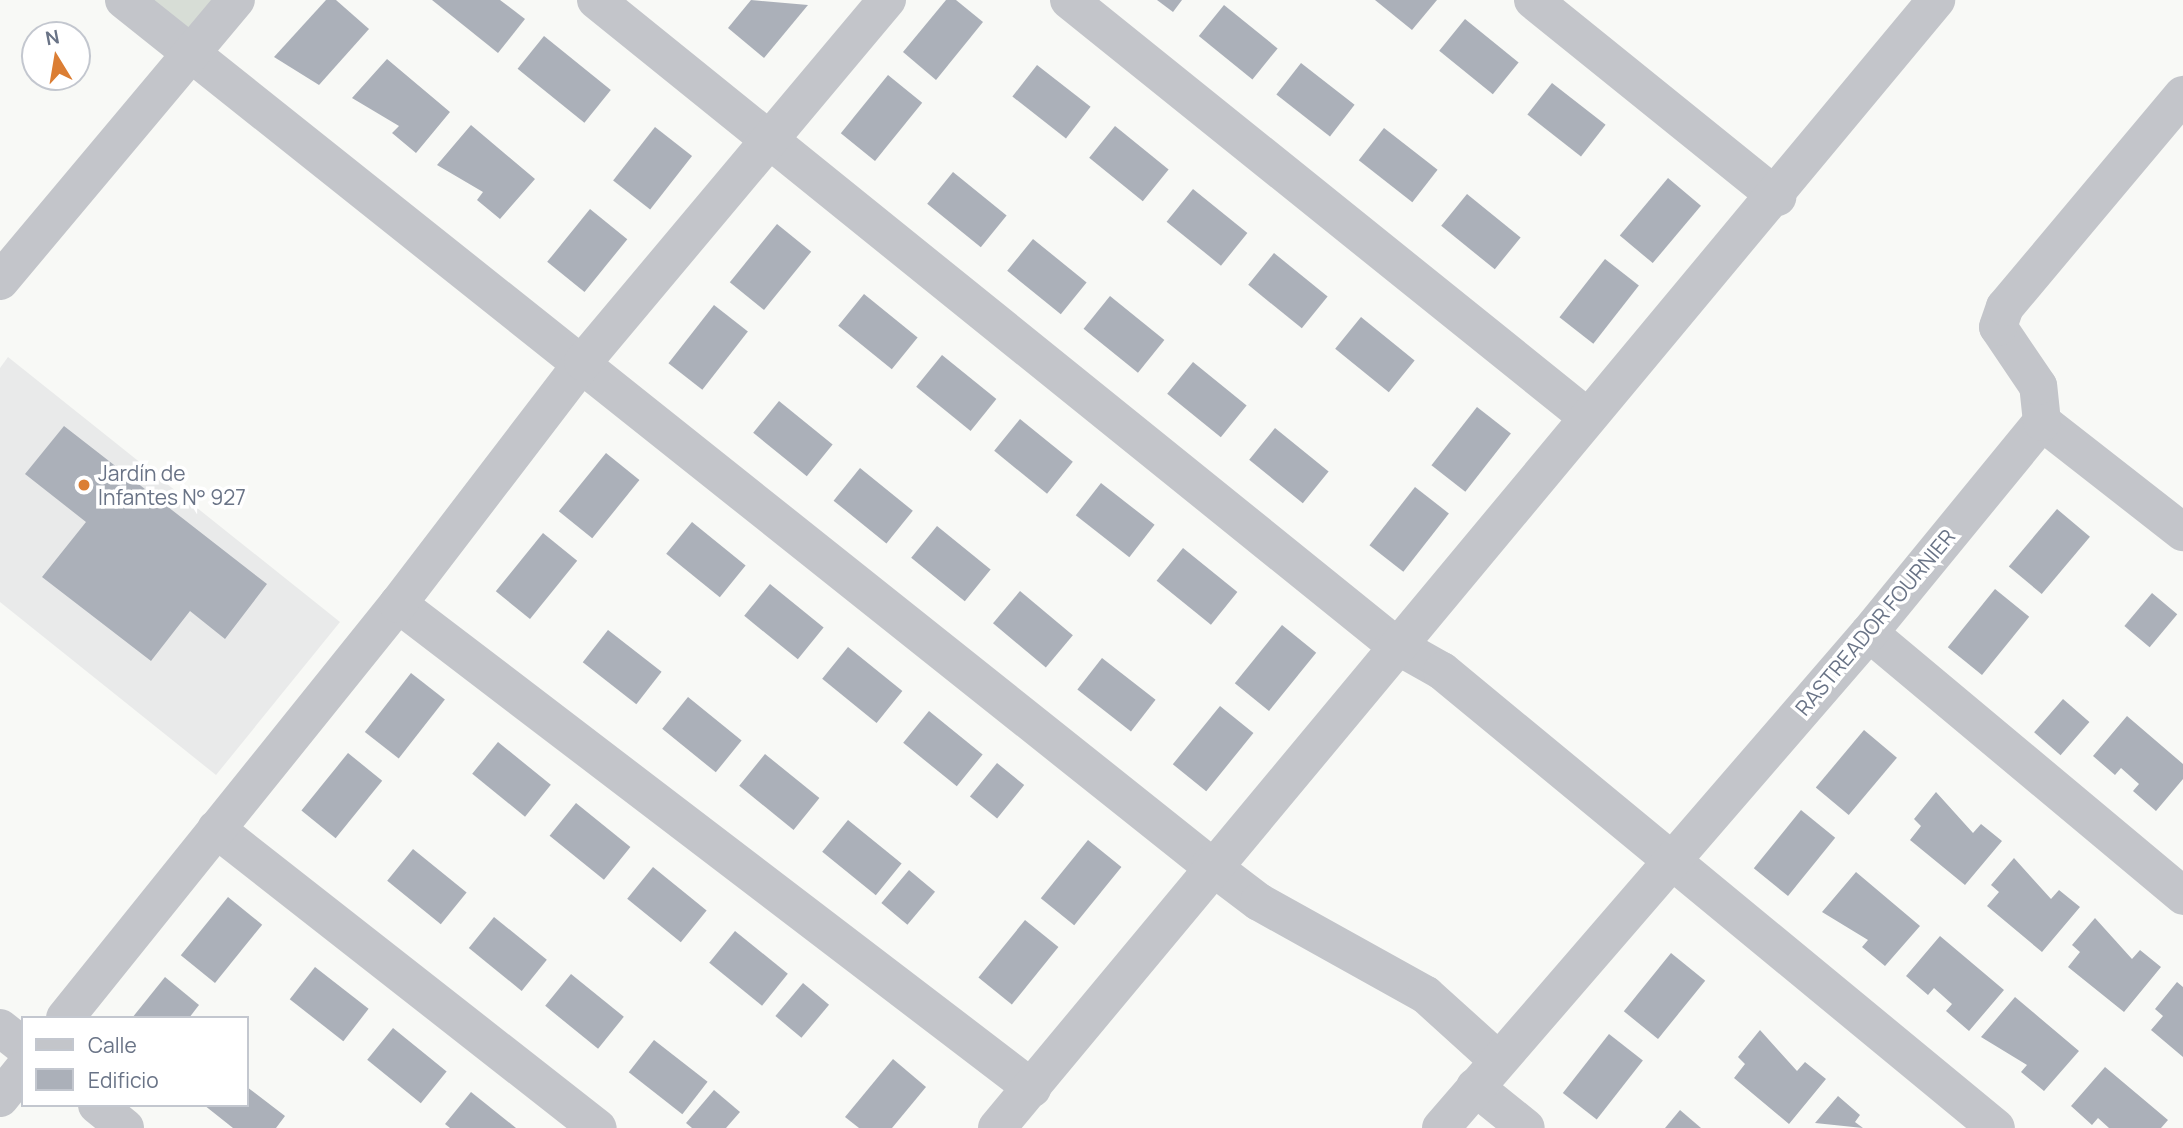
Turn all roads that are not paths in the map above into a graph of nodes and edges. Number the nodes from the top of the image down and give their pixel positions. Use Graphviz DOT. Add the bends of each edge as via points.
graph roads {
  1 [pos="124,0"];
  2 [pos="236,0"];
  3 [pos="596,0"];
  4 [pos="887,0"];
  5 [pos="1069,0"];
  6 [pos="1533,0"];
  7 [pos="1936,0"];
  8 [pos="192,54"];
  9 [pos="2183,95"];
  10 [pos="768,134"];
  11 [pos="1777,197"];
  12 [pos="0,281"];
  13 [pos="583,362"];
  14 [pos="1586,416"];
  15 [pos="2042,422"];
  16 [pos="2183,532"];
  17 [pos="398,604"];
  18 [pos="1869,632"];
  19 [pos="1394,644"];
  20 [pos="216,829"];
  21 [pos="1668,860"];
  22 [pos="1210,865"];
  23 [pos="2183,896"];
  24 [pos="67,1016"];
  25 [pos="0,1028"];
  26 [pos="21,1044"];
  27 [pos="21,1072"];
  28 [pos="1487,1074"];
  29 [pos="1032,1088"];
  30 [pos="0,1098"];
  31 [pos="99,1107"];
  32 [pos="125,1128"];
  33 [pos="598,1128"];
  34 [pos="997,1128"];
  35 [pos="1441,1128"];
  36 [pos="1526,1128"];
  37 [pos="1996,1128"];
  1 -- 8 [label="street"];
  2 -- 8 [label="street"];
  3 -- 10 [label="street"];
  4 -- 10 [label="street"];
  5 -- 14 [label="street"];
  6 -- 11 [label="street"];
  7 -- 11 [label="street"];
  8 -- 12 [label="street"];
  8 -- 13 [label="street"];
  9 -- 15 [label="street" via="2006,307 1998,327 2038,386"];
  10 -- 13 [label="street"];
  10 -- 19 [label="street"];
  11 -- 14 [label="street"];
  13 -- 17 [label="street"];
  13 -- 22 [label="street"];
  14 -- 19 [label="street"];
  15 -- 16 [label="street"];
  15 -- 18 [label="street, RASTREADOR FOURNIER"];
  17 -- 20 [label="street"];
  17 -- 29 [label="street"];
  18 -- 21 [label="street, RASTREADOR FOURNIER"];
  18 -- 23 [label="street"];
  19 -- 21 [label="street" via="1442,671"];
  19 -- 22 [label="street"];
  20 -- 24 [label="street"];
  20 -- 33 [label="street"];
  21 -- 28 [label="street, RASTREADOR FOURNIER"];
  21 -- 37 [label="street"];
  22 -- 28 [label="street" via="1259,902 1426,995"];
  22 -- 29 [label="street"];
  25 -- 26 [label="street"];
  27 -- 30 [label="street"];
  28 -- 35 [label="street, RASTREADOR FOURNIER"];
  28 -- 36 [label="street"];
  29 -- 34 [label="street"];
  31 -- 32 [label="street"];
}
